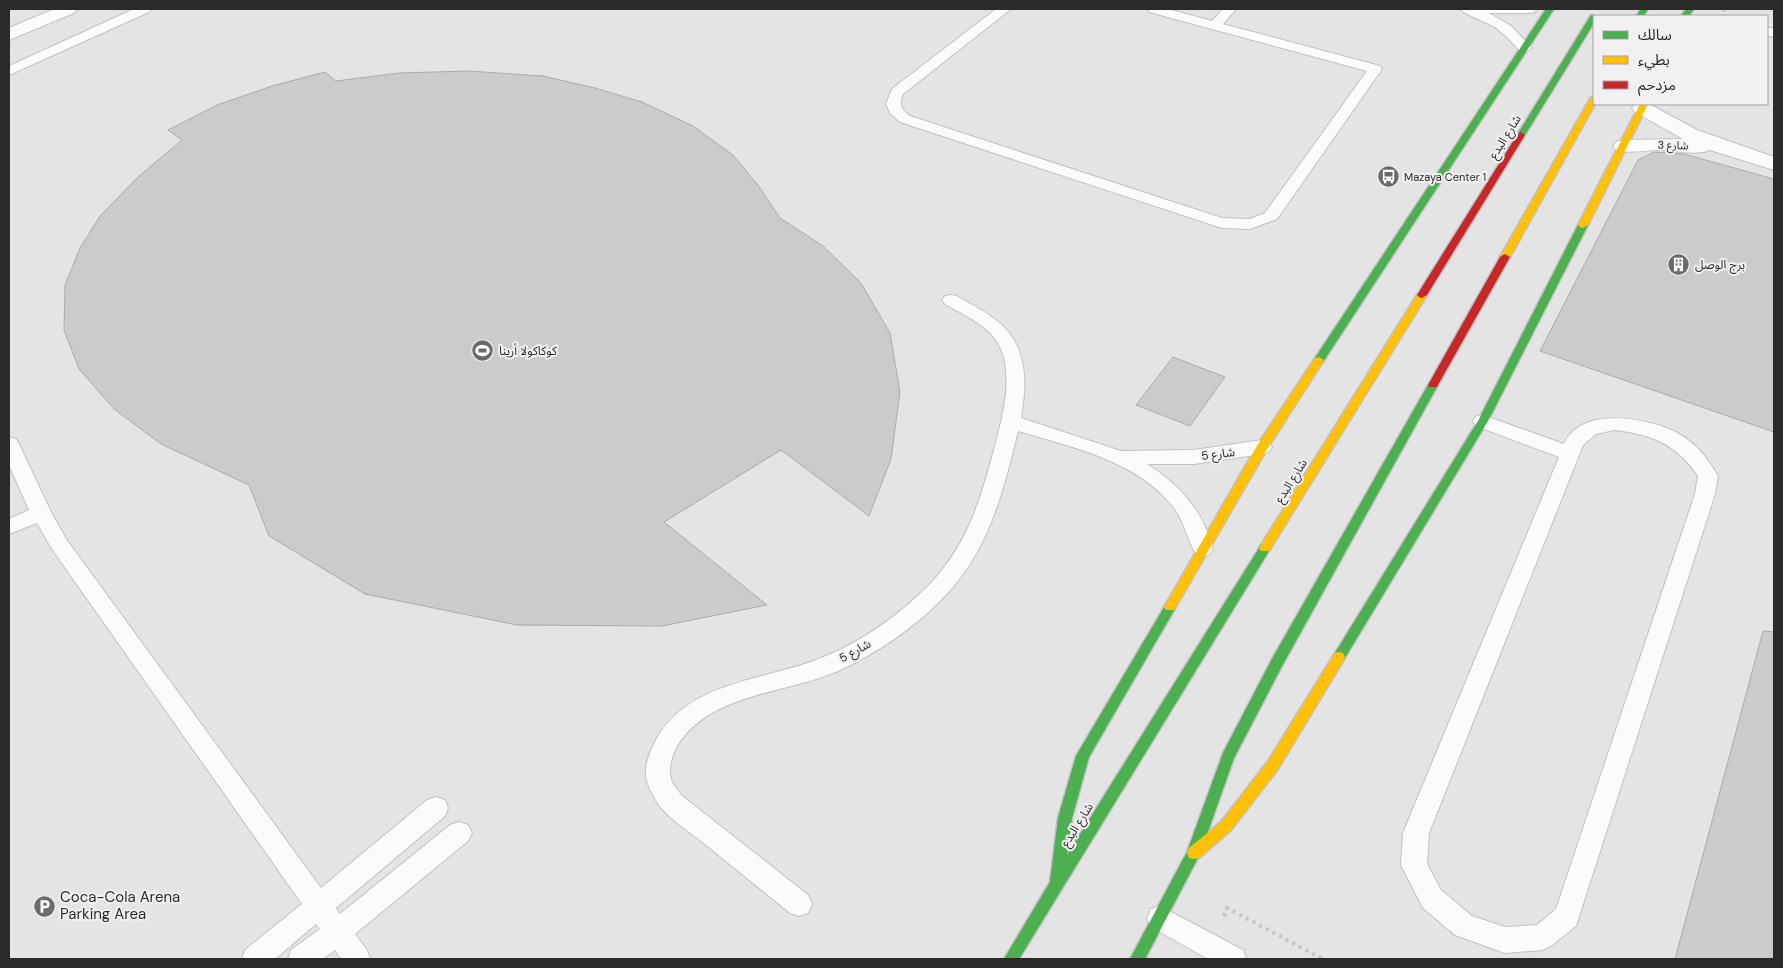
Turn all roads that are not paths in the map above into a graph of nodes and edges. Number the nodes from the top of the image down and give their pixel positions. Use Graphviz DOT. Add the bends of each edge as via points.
graph roads {
  1 [pos="68,9"];
  2 [pos="144,9"];
  3 [pos="1004,9"];
  4 [pos="1154,9"];
  5 [pos="1208,9"];
  6 [pos="1230,9"];
  7 [pos="1468,9"];
  8 [pos="1480,9"];
  9 [pos="1530,9"];
  10 [pos="1550,9"];
  11 [pos="1593,19"];
  12 [pos="1196,21"];
  13 [pos="1214,26"];
  14 [pos="9,35"];
  15 [pos="1525,48"];
  16 [pos="9,71"];
  17 [pos="1593,101"];
  18 [pos="1643,106"];
  19 [pos="1623,146"];
  20 [pos="1723,149"];
  21 [pos="1774,164"];
  22 [pos="951,300"];
  23 [pos="1483,421"];
  24 [pos="1011,422"];
  25 [pos="9,444"];
  26 [pos="1262,447"];
  27 [pos="1570,454"];
  28 [pos="1121,457"];
  29 [pos="41,513"];
  30 [pos="9,527"];
  31 [pos="1203,549"];
  32 [pos="436,808"];
  33 [pos="459,833"];
  34 [pos="1193,854"];
  35 [pos="1056,885"];
  36 [pos="799,904"];
  37 [pos="319,905"];
  38 [pos="1160,918"];
  39 [pos="338,932"];
  40 [pos="255,959"];
  41 [pos="301,959"];
  42 [pos="357,959"];
  43 [pos="1011,959"];
  44 [pos="1137,959"];
  45 [pos="1233,959"];
  1 -- 14 [label="street"];
  2 -- 16 [label="lane"];
  3 -- 13 [label="lane" via="897,92 892,106 896,113 905,119 1215,222 1247,225 1271,216 1374,69"];
  4 -- 12 [label="lane"];
  5 -- 12 [label="lane"];
  6 -- 13 [label="lane"];
  7 -- 15 [label="lane" via="1508,29"];
  8 -- 9 [label="lane"];
  10 -- 15 [label="main road"];
  11 -- 35 [label="main road, شارع البدع"];
  12 -- 13 [label="lane"];
  15 -- 26 [label="main road"];
  17 -- 34 [label="main road" via="1277,663 1228,757"];
  18 -- 19 [label="main road"];
  18 -- 20 [label="street, شارع 3" via="1678,130"];
  19 -- 20 [label="street, شارع 3" via="1680,144"];
  19 -- 23 [label="main road"];
  20 -- 21 [label="street, شارع 3"];
  22 -- 24 [label="lane, شارع 5" via="994,327 1008,347 1016,376"];
  23 -- 27 [label="lane"];
  23 -- 34 [label="main road" via="1273,765 1226,826"];
  24 -- 28 [label="lane"];
  24 -- 36 [label="lane, شارع 5" via="979,531 956,568 923,604 881,636 830,664 742,690 701,708 674,731 660,755 659,781 672,803"];
  25 -- 29 [label="lane"];
  26 -- 28 [label="lane, شارع 5" via="1194,456"];
  26 -- 31 [label="main road"];
  27 -- 27 [label="lane" via="1416,834 1414,865 1432,899 1464,926 1505,940 1542,937 1567,917 1705,494 1708,476 1695,456 1672,439 1643,427 1614,424 1590,429 1575,441"];
  28 -- 31 [label="lane" via="1166,486 1196,526"];
  29 -- 30 [label="lane"];
  29 -- 37 [label="lane" via="59,544"];
  31 -- 35 [label="main road" via="1083,756 1069,796 1060,839"];
  32 -- 37 [label="lane"];
  33 -- 39 [label="lane"];
  34 -- 38 [label="main road"];
  35 -- 43 [label="main road, شارع البدع"];
  37 -- 39 [label="lane"];
  37 -- 40 [label="lane"];
  38 -- 44 [label="main road"];
  38 -- 45 [label="lane"];
  39 -- 41 [label="lane"];
  39 -- 42 [label="lane"];
}
